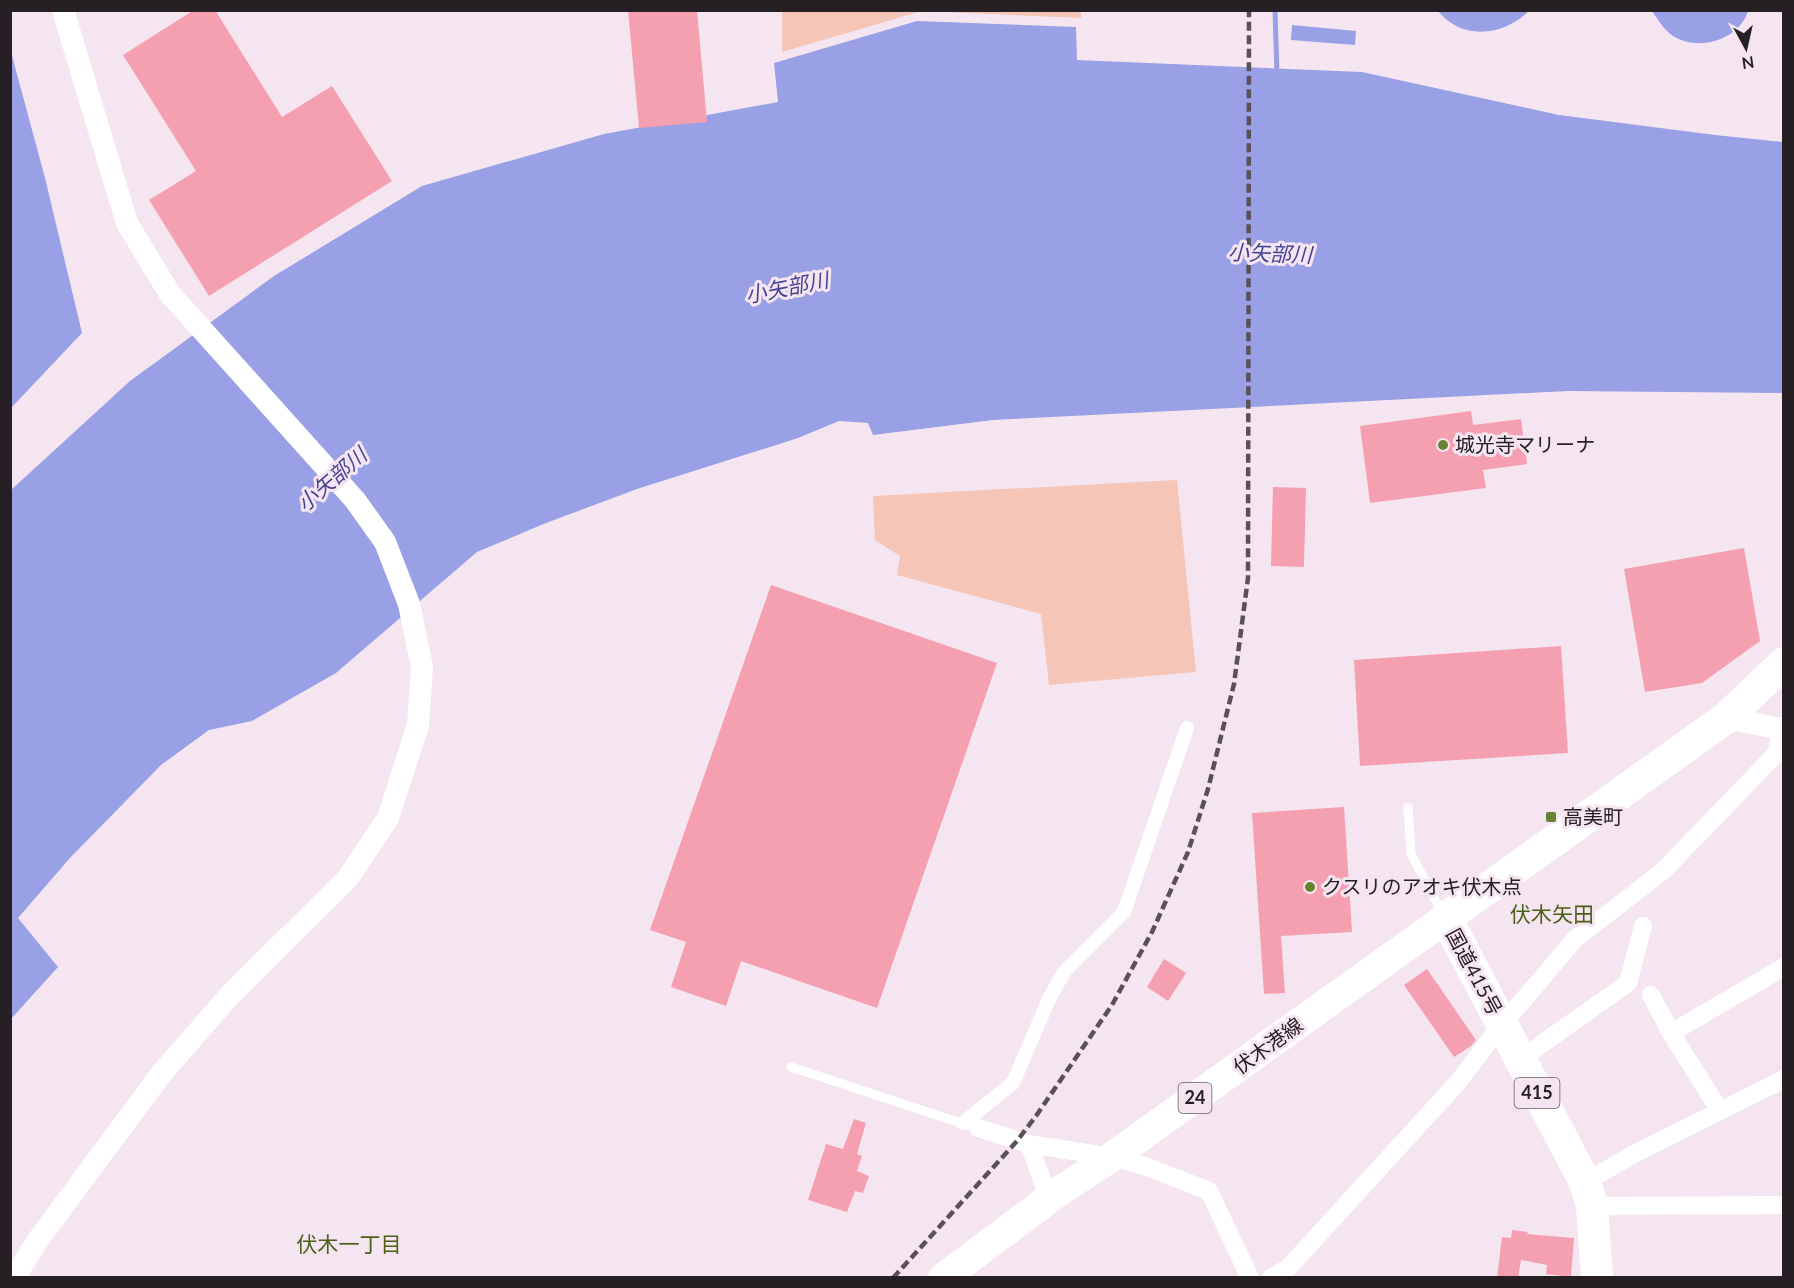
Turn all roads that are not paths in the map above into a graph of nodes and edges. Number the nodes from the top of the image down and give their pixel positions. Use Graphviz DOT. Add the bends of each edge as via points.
graph roads {
  1 [pos="64,14"];
  2 [pos="1784,663"];
  3 [pos="1784,693"];
  4 [pos="1726,718"];
  5 [pos="1187,728"];
  6 [pos="1783,729"];
  7 [pos="1408,808"];
  8 [pos="1446,918"];
  9 [pos="1643,926"];
  10 [pos="1784,967"];
  11 [pos="1651,995"];
  12 [pos="1502,1025"];
  13 [pos="1671,1033"];
  14 [pos="1519,1060"];
  15 [pos="791,1067"];
  16 [pos="1784,1079"];
  17 [pos="1720,1111"];
  18 [pos="970,1125"];
  19 [pos="1029,1144"];
  20 [pos="1112,1157"];
  21 [pos="1589,1194"];
  22 [pos="1049,1199"];
  23 [pos="1784,1205"];
  24 [pos="14,1278"];
  25 [pos="943,1278"];
  26 [pos="1250,1278"];
  27 [pos="1271,1278"];
  28 [pos="1596,1278"];
  1 -- 24 [label="street" via="127,223 170,294 355,500 385,542 409,604 422,667 418,724 388,818 348,878 231,994 161,1074"];
  2 -- 4 [label="highway, 国道415号"];
  3 -- 4 [label="highway, 国道415号"];
  4 -- 6 [label="street"];
  4 -- 8 [label="highway, 国道415号"];
  5 -- 18 [label="street" via="1124,912 1064,972 1013,1083"];
  6 -- 12 [label="street" via="1776,754 1663,871 1575,939"];
  7 -- 8 [label="lane" via="1411,854"];
  8 -- 12 [label="highway, 国道415号 / 415"];
  8 -- 20 [label="main road, 伏木港線 / 24"];
  9 -- 14 [label="street" via="1628,983"];
  10 -- 13 [label="street"];
  11 -- 13 [label="street"];
  12 -- 14 [label="highway, 国道415号 / 415"];
  12 -- 27 [label="street" via="1460,1080 1288,1268"];
  13 -- 17 [label="street"];
  14 -- 21 [label="highway, 国道415号 / 415"];
  15 -- 18 [label="lane"];
  16 -- 17 [label="street"];
  17 -- 21 [label="street" via="1638,1152"];
  18 -- 19 [label="street"];
  19 -- 20 [label="street"];
  19 -- 22 [label="street"];
  20 -- 22 [label="main road, 伏木港線 / 24"];
  20 -- 26 [label="street" via="1209,1191"];
  21 -- 23 [label="street"];
  21 -- 28 [label="highway, 国道415号 / 415"];
  22 -- 25 [label="main road, 伏木港線 / 24"];
}
